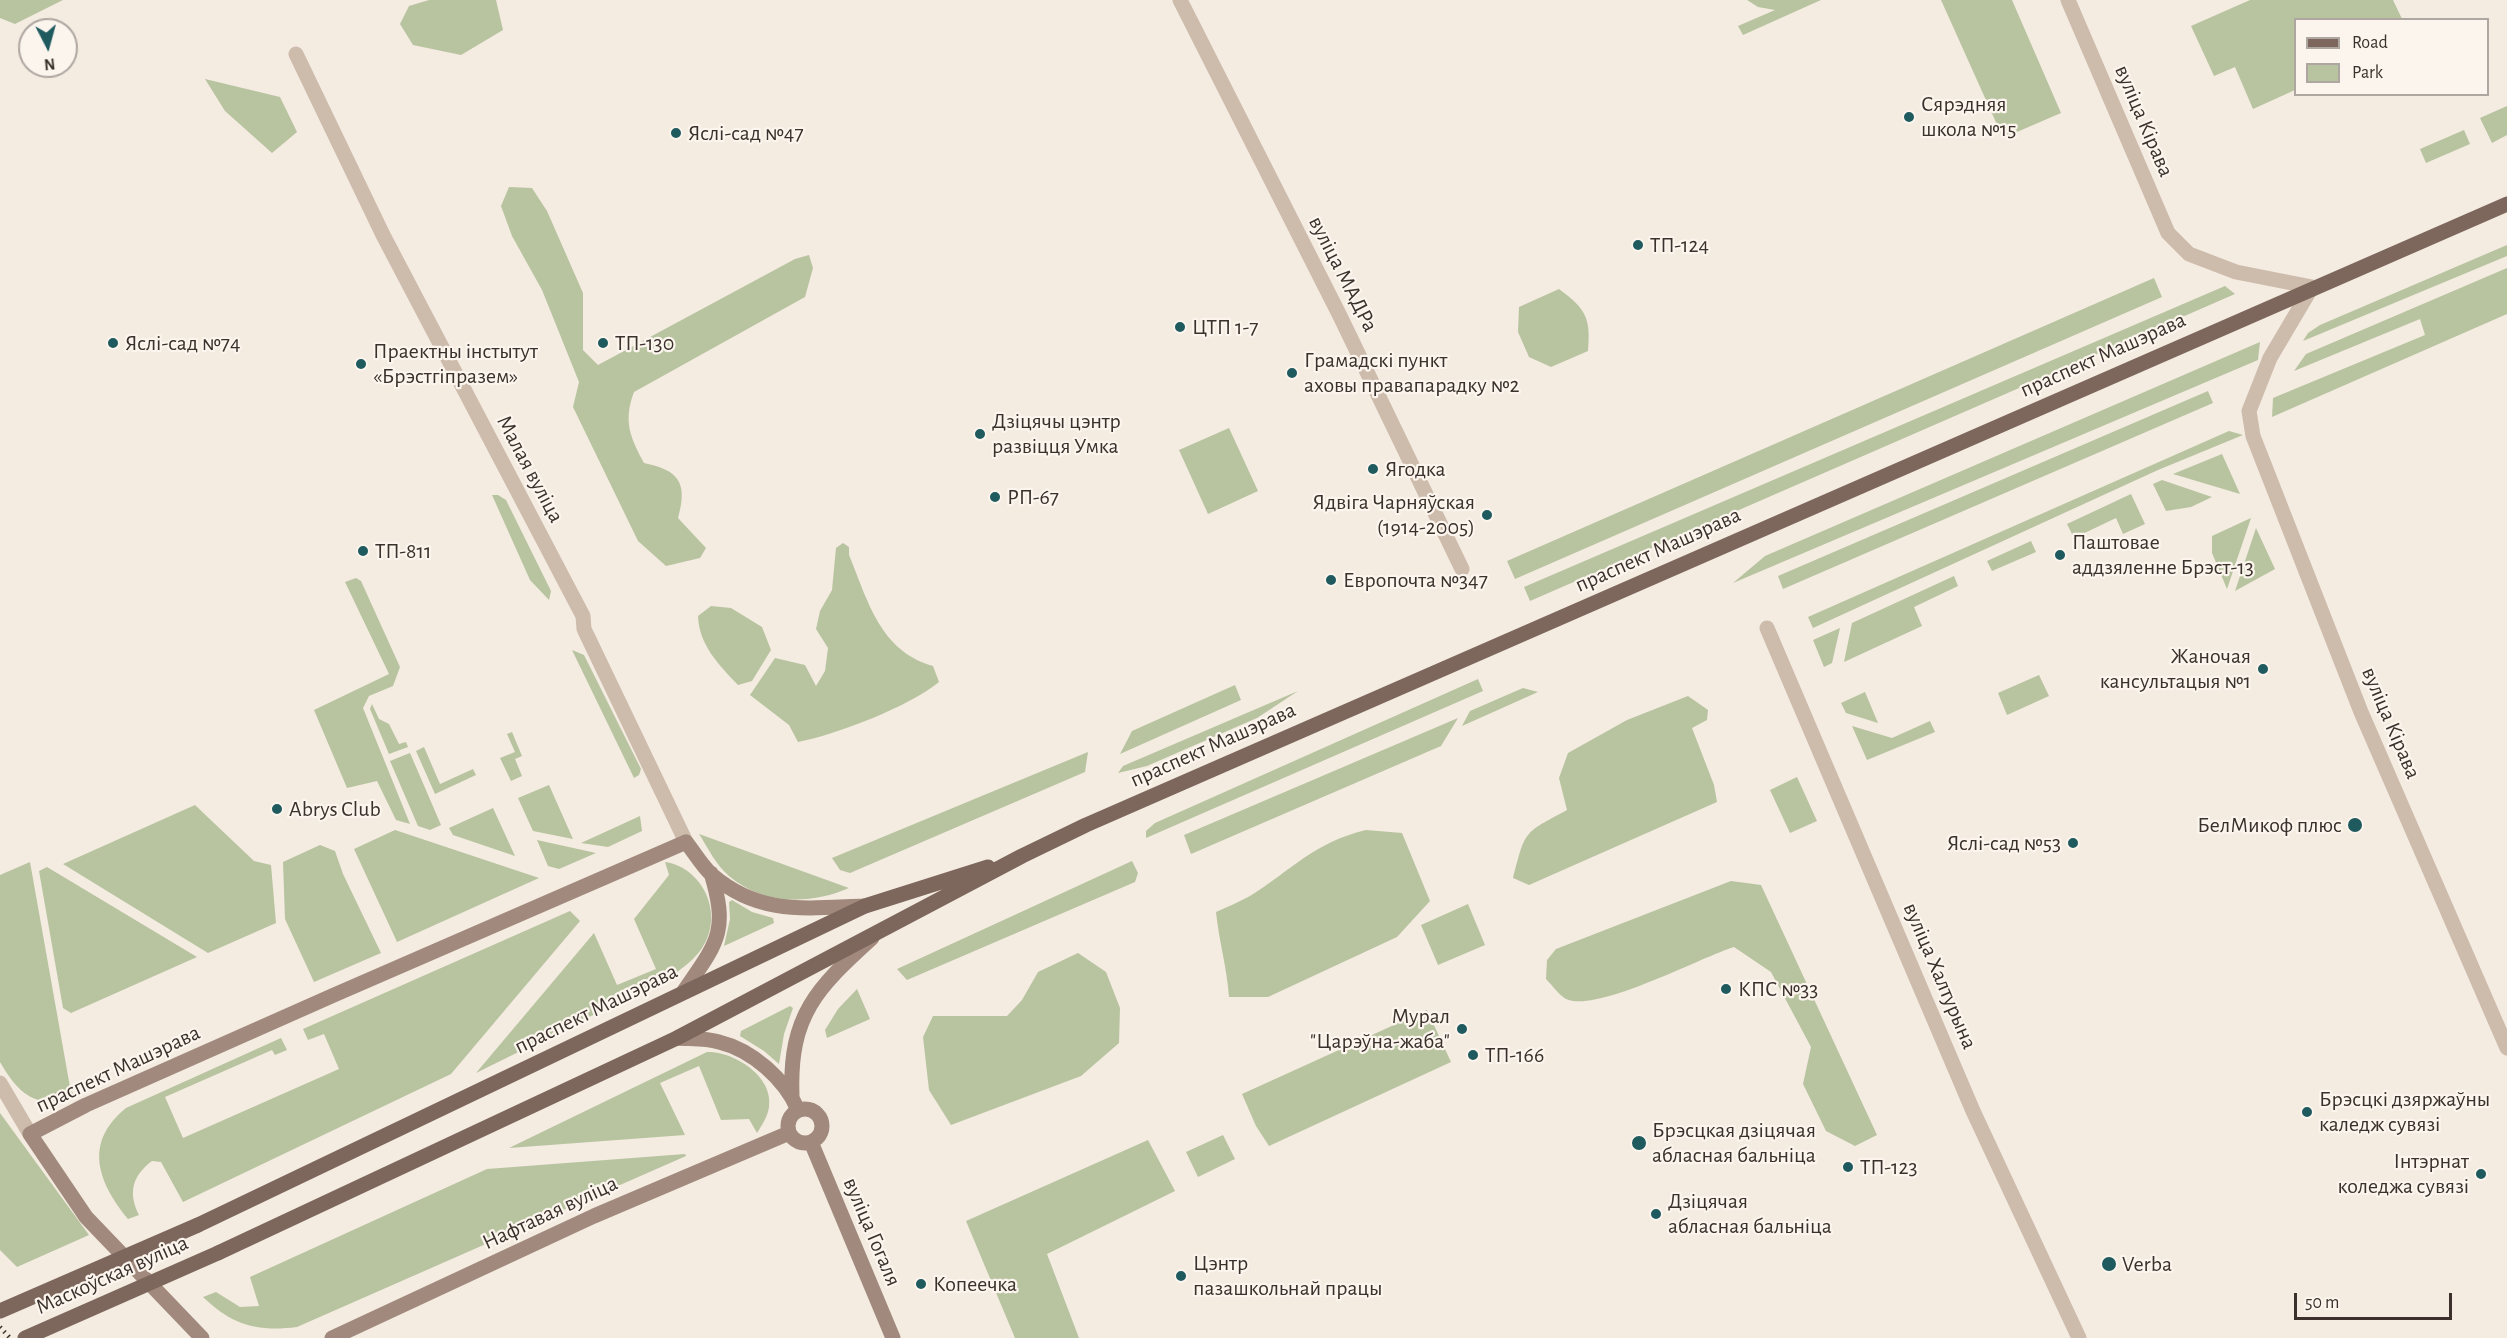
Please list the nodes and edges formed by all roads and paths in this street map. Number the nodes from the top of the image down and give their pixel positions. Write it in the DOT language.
graph roads {
  1 [pos="1180,0"];
  2 [pos="2068,0"];
  3 [pos="296,54"];
  4 [pos="2507,204"];
  5 [pos="2312,287"];
  6 [pos="1462,569"];
  7 [pos="1767,627"];
  8 [pos="686,842"];
  9 [pos="1022,855"];
  10 [pos="711,873"];
  11 [pos="865,906"];
  12 [pos="875,935"];
  13 [pos="684,992"];
  14 [pos="677,1038"];
  15 [pos="2507,1048"];
  16 [pos="0,1083"];
  17 [pos="792,1095"];
  18 [pos="798,1110"];
  19 [pos="789,1133"];
  20 [pos="30,1134"];
  21 [pos="811,1142"];
  22 [pos="198,1225"];
  23 [pos="218,1252"];
  24 [pos="0,1311"];
  25 [pos="25,1338"];
  26 [pos="202,1338"];
  27 [pos="332,1338"];
  28 [pos="893,1338"];
  29 [pos="2079,1338"];
  1 -- 6 [label="street, вуліца МАДРа"];
  2 -- 5 [label="street, вуліца Кірава"];
  3 -- 8 [label="street, Малая вуліца"];
  4 -- 5 [label="main road, праспект Машэрава"];
  5 -- 9 [label="main road, праспект Машэрава"];
  5 -- 15 [label="street, вуліца Кірава"];
  7 -- 29 [label="street, вуліца Халтурына"];
  8 -- 10 [label="street"];
  8 -- 20 [label="street, праспект Машэрава"];
  9 -- 11 [label="main road, праспект Машэрава"];
  9 -- 12 [label="main road, праспект Машэрава"];
  10 -- 11 [label="street"];
  10 -- 13 [label="street"];
  11 -- 13 [label="main road, праспект Машэрава"];
  12 -- 14 [label="main road, праспект Машэрава"];
  12 -- 17 [label="street"];
  13 -- 22 [label="main road, праспект Машэрава"];
  14 -- 17 [label="street"];
  14 -- 23 [label="main road, праспект Машэрава"];
  16 -- 20 [label="street"];
  17 -- 18 [label="street"];
  18 -- 19 [label="street"];
  18 -- 21 [label="street"];
  19 -- 21 [label="street"];
  19 -- 27 [label="street, Нафтавая вуліца"];
  20 -- 26 [label="street"];
  21 -- 28 [label="street, вуліца Гогаля"];
  22 -- 24 [label="main road, Маскоўская вуліца, bridge"];
  23 -- 25 [label="main road, Маскоўская вуліца, bridge"];
}
